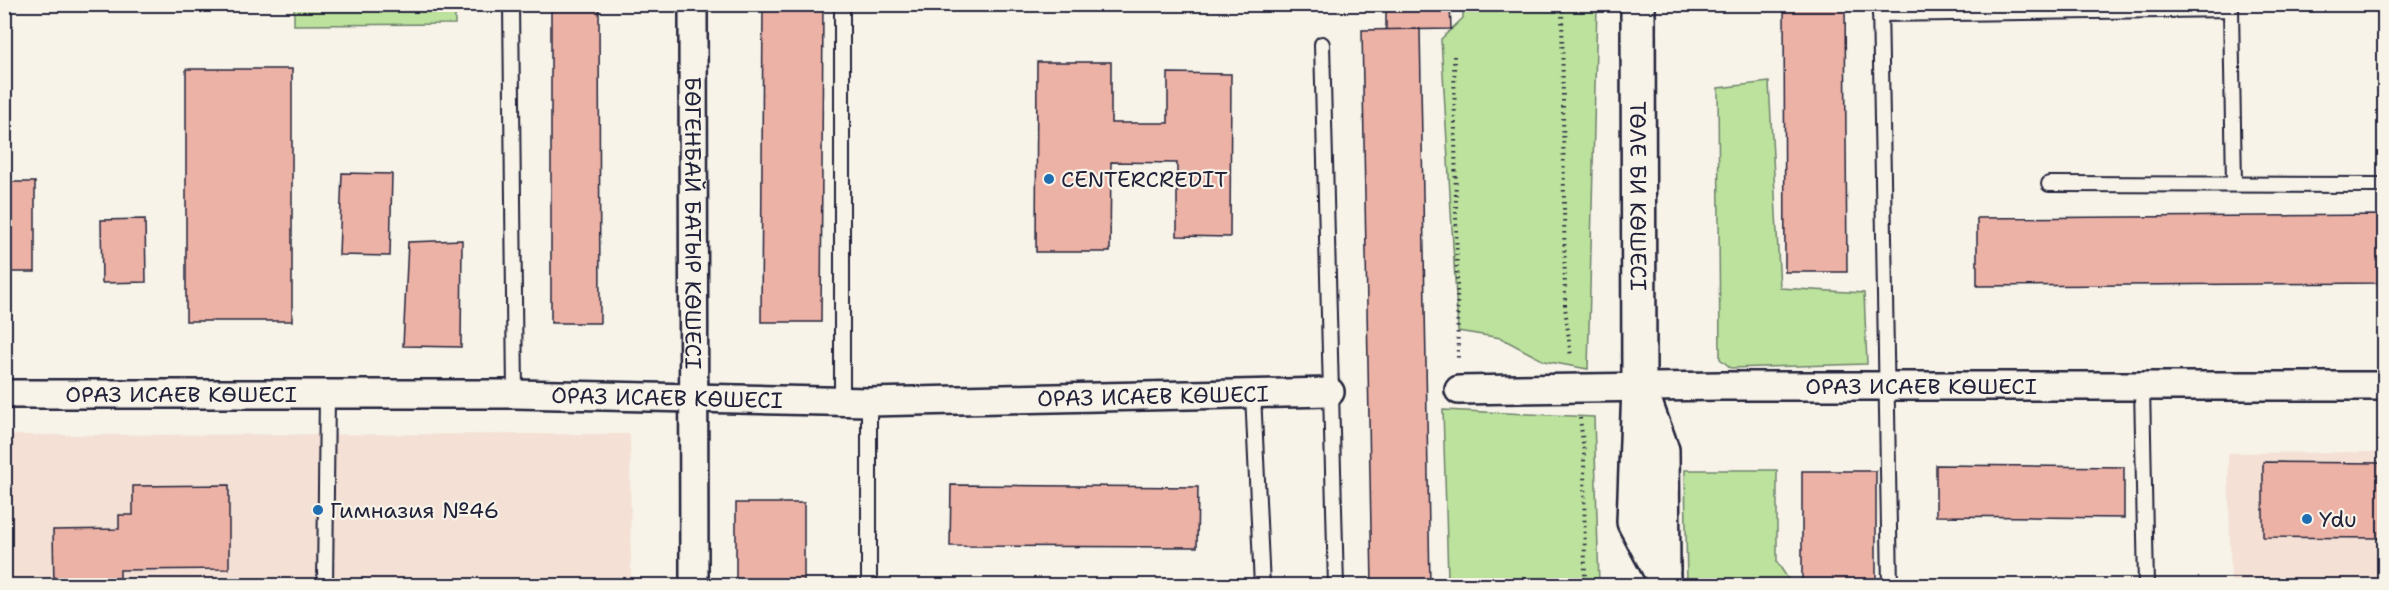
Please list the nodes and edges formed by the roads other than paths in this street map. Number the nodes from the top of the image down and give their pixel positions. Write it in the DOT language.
graph roads {
  1 [pos="511,4"];
  2 [pos="693,4"];
  3 [pos="842,4"];
  4 [pos="1638,4"];
  5 [pos="1880,9"];
  6 [pos="1322,44"];
  7 [pos="2049,184"];
  8 [pos="2234,184"];
  9 [pos="2385,185"];
  10 [pos="1886,386"];
  11 [pos="2142,386"];
  12 [pos="2385,386"];
  13 [pos="1639,387"];
  14 [pos="1459,390"];
  15 [pos="1330,392"];
  16 [pos="4,394"];
  17 [pos="327,394"];
  18 [pos="515,394"];
  19 [pos="1253,394"];
  20 [pos="694,398"];
  21 [pos="842,401"];
  22 [pos="869,402"];
  23 [pos="1663,581"];
  24 [pos="325,585"];
  25 [pos="694,585"];
  26 [pos="869,585"];
  27 [pos="1262,585"];
  28 [pos="1336,585"];
  29 [pos="1890,585"];
  30 [pos="2146,585"];
  1 -- 18 [label="lane"];
  2 -- 20 [label="street, БӨГЕНБАЙ БАТЫР КӨШЕСІ"];
  3 -- 21 [label="lane"];
  4 -- 13 [label="main road, ТӨЛЕ БИ КӨШЕСІ"];
  5 -- 8 [label="lane"];
  5 -- 10 [label="lane"];
  6 -- 15 [label="lane"];
  7 -- 8 [label="lane"];
  8 -- 9 [label="lane"];
  10 -- 11 [label="street, ОРАЗ ИСАЕВ КӨШЕСІ"];
  10 -- 13 [label="street, ОРАЗ ИСАЕВ КӨШЕСІ"];
  10 -- 29 [label="lane"];
  11 -- 12 [label="street, ОРАЗ ИСАЕВ КӨШЕСІ"];
  11 -- 30 [label="lane"];
  13 -- 14 [label="street, ОРАЗ ИСАЕВ КӨШЕСІ"];
  13 -- 23 [label="main road, ТӨЛЕ БИ КӨШЕСІ"];
  15 -- 19 [label="street, ОРАЗ ИСАЕВ КӨШЕСІ"];
  15 -- 28 [label="lane"];
  16 -- 17 [label="street, ОРАЗ ИСАЕВ КӨШЕСІ"];
  17 -- 18 [label="street, ОРАЗ ИСАЕВ КӨШЕСІ"];
  17 -- 24 [label="lane"];
  18 -- 20 [label="street, ОРАЗ ИСАЕВ КӨШЕСІ"];
  19 -- 22 [label="street, ОРАЗ ИСАЕВ КӨШЕСІ"];
  19 -- 27 [label="lane"];
  20 -- 21 [label="street, ОРАЗ ИСАЕВ КӨШЕСІ"];
  20 -- 25 [label="street, БӨГЕНБАЙ БАТЫР КӨШЕСІ"];
  21 -- 22 [label="street, ОРАЗ ИСАЕВ КӨШЕСІ"];
  22 -- 26 [label="lane"];
}
